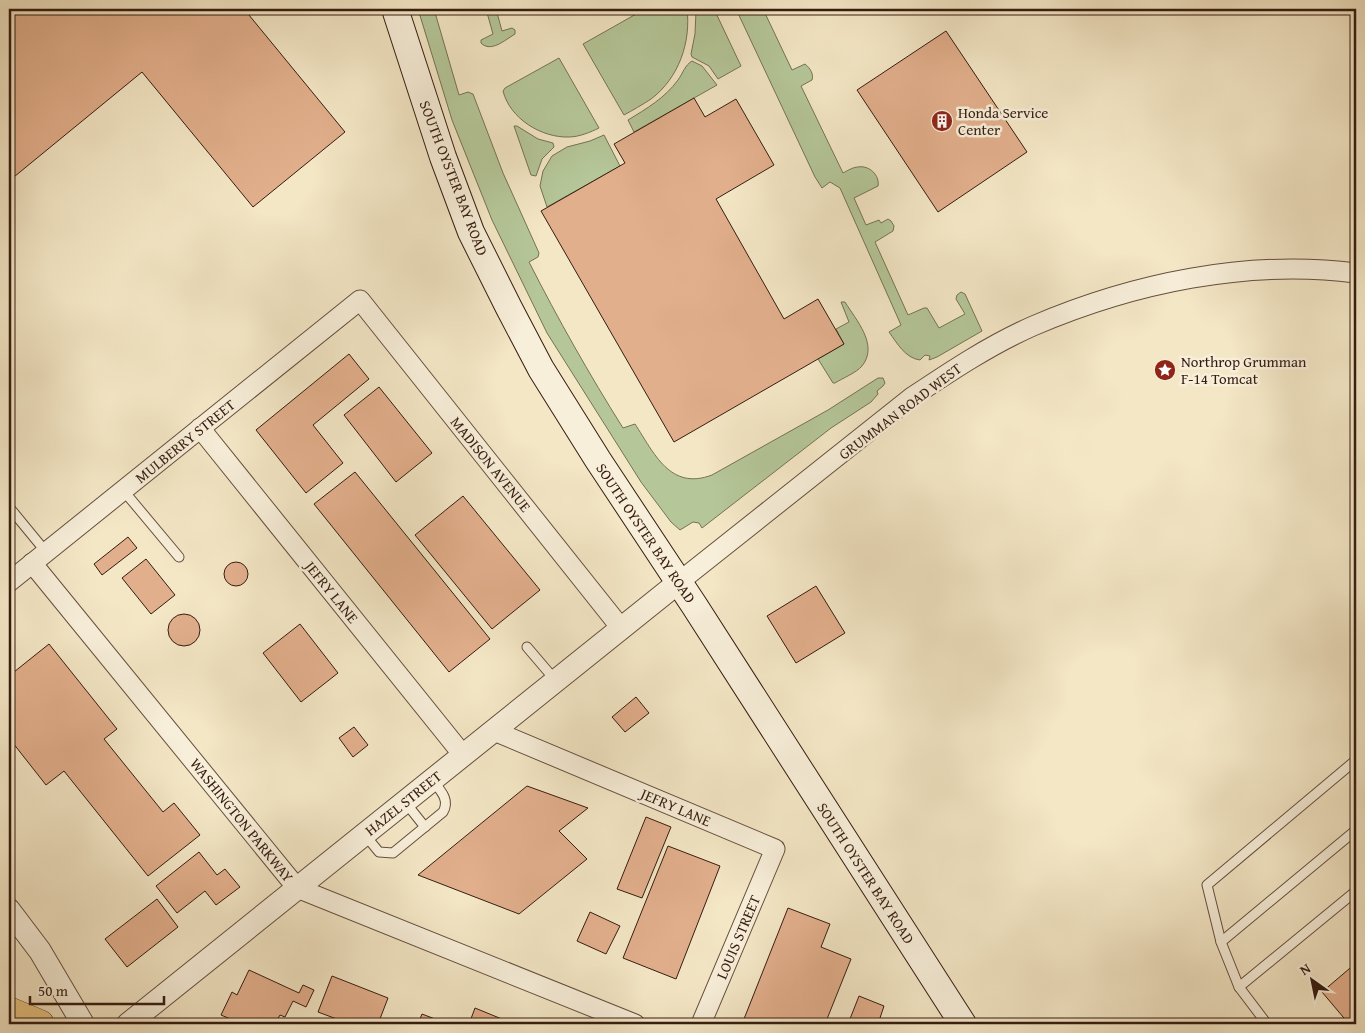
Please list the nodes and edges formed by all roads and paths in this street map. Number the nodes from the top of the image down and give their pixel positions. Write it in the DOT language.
graph roads {
  1 [pos="395,9"];
  2 [pos="1356,273"];
  3 [pos="360,300"];
  4 [pos="200,428"];
  5 [pos="123,490"];
  6 [pos="9,506"];
  7 [pos="179,557"];
  8 [pos="39,558"];
  9 [pos="9,582"];
  10 [pos="679,582"];
  11 [pos="621,628"];
  12 [pos="526,647"];
  13 [pos="556,681"];
  14 [pos="494,730"];
  15 [pos="463,755"];
  16 [pos="1356,761"];
  17 [pos="432,780"];
  18 [pos="405,802"];
  19 [pos="425,827"];
  20 [pos="1356,830"];
  21 [pos="364,834"];
  22 [pos="775,849"];
  23 [pos="297,888"];
  24 [pos="1356,891"];
  25 [pos="9,910"];
  26 [pos="1221,942"];
  27 [pos="1239,987"];
  28 [pos="9,1011"];
  29 [pos="40,1024"];
  30 [pos="84,1024"];
  31 [pos="128,1024"];
  32 [pos="635,1024"];
  33 [pos="701,1024"];
  34 [pos="963,1024"];
  35 [pos="1267,1024"];
  1 -- 10 [label="main road, SOUTH OYSTER BAY ROAD"];
  2 -- 10 [label="street, GRUMMAN ROAD WEST"];
  3 -- 4 [label="street, MULBERRY STREET"];
  3 -- 11 [label="street, MADISON AVENUE"];
  4 -- 5 [label="street, MULBERRY STREET"];
  4 -- 15 [label="street, JEFRY LANE"];
  5 -- 7 [label="lane"];
  5 -- 8 [label="street, MULBERRY STREET"];
  6 -- 8 [label="lane"];
  8 -- 9 [label="street, MULBERRY STREET"];
  8 -- 23 [label="street, WASHINGTON PARKWAY"];
  10 -- 11 [label="street, HAZEL STREET"];
  10 -- 34 [label="main road, SOUTH OYSTER BAY ROAD"];
  11 -- 13 [label="street, HAZEL STREET"];
  12 -- 13 [label="lane"];
  13 -- 14 [label="street, HAZEL STREET"];
  14 -- 15 [label="street, HAZEL STREET"];
  14 -- 22 [label="street, JEFRY LANE"];
  15 -- 17 [label="street, HAZEL STREET"];
  16 -- 26 [label="lane"];
  17 -- 18 [label="street, HAZEL STREET"];
  17 -- 19 [label="lane"];
  18 -- 19 [label="lane"];
  18 -- 21 [label="street, HAZEL STREET"];
  19 -- 21 [label="lane"];
  20 -- 26 [label="lane"];
  21 -- 23 [label="street, HAZEL STREET"];
  22 -- 33 [label="street, LOUIS STREET"];
  23 -- 31 [label="street, HAZEL STREET"];
  23 -- 32 [label="street, WASHINGTON PARKWAY"];
  24 -- 27 [label="lane"];
  25 -- 30 [label="street"];
  26 -- 27 [label="lane"];
  27 -- 35 [label="lane"];
  28 -- 29 [label="main road"];
}
